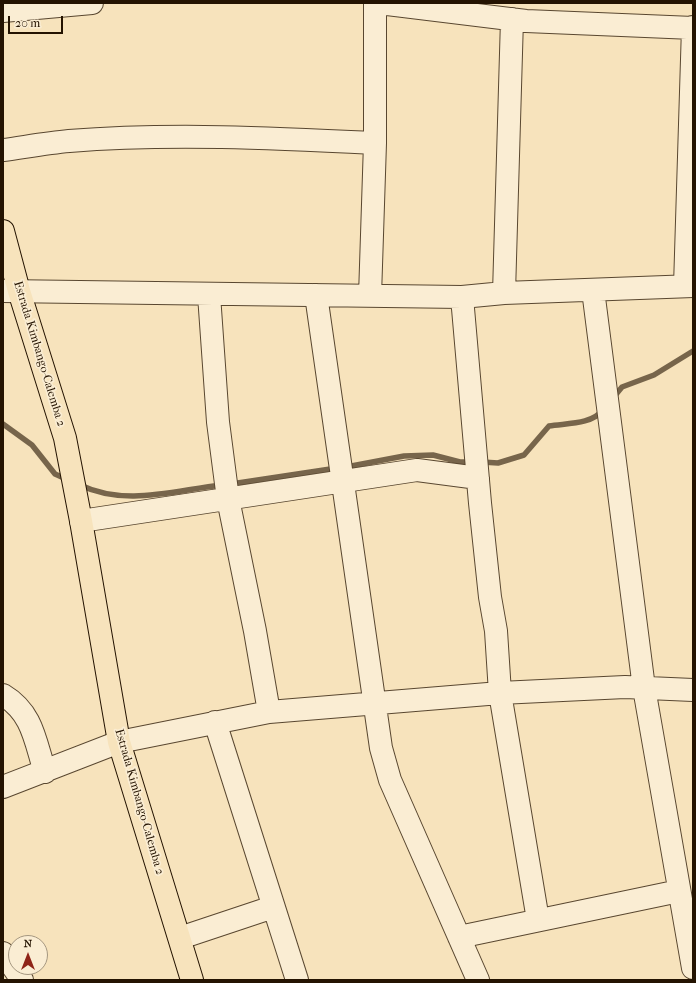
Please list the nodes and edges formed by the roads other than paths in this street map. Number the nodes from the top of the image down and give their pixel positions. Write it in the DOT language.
graph roads {
  1 [pos="92,3"];
  2 [pos="375,3"];
  3 [pos="379,3"];
  4 [pos="3,11"];
  5 [pos="522,14"];
  6 [pos="693,28"];
  7 [pos="375,143"];
  8 [pos="3,150"];
  9 [pos="3,231"];
  10 [pos="689,286"];
  11 [pos="593,290"];
  12 [pos="11,291"];
  13 [pos="504,293"];
  14 [pos="209,295"];
  15 [pos="316,295"];
  16 [pos="370,296"];
  17 [pos="462,297"];
  18 [pos="478,478"];
  19 [pos="343,482"];
  20 [pos="228,498"];
  21 [pos="79,512"];
  22 [pos="644,688"];
  23 [pos="693,690"];
  24 [pos="500,693"];
  25 [pos="3,695"];
  26 [pos="374,702"];
  27 [pos="269,712"];
  28 [pos="215,722"];
  29 [pos="119,742"];
  30 [pos="45,772"];
  31 [pos="3,787"];
  32 [pos="679,891"];
  33 [pos="273,907"];
  34 [pos="538,920"];
  35 [pos="459,937"];
  36 [pos="180,938"];
  37 [pos="3,953"];
  38 [pos="693,968"];
  39 [pos="22,980"];
  40 [pos="192,980"];
  41 [pos="297,980"];
  42 [pos="478,980"];
  1 -- 4 [label="street"];
  2 -- 7 [label="street"];
  3 -- 5 [label="street"];
  5 -- 6 [label="street"];
  5 -- 13 [label="street"];
  6 -- 10 [label="street"];
  7 -- 8 [label="street"];
  7 -- 16 [label="street"];
  9 -- 12 [label="main road, Estrada Kimbango-Calemba 2"];
  10 -- 11 [label="street"];
  11 -- 13 [label="street"];
  11 -- 22 [label="street"];
  12 -- 14 [label="street"];
  12 -- 21 [label="main road, Estrada Kimbango-Calemba 2"];
  13 -- 17 [label="street"];
  14 -- 15 [label="street"];
  14 -- 20 [label="street"];
  15 -- 16 [label="street"];
  15 -- 19 [label="street"];
  16 -- 17 [label="street"];
  17 -- 18 [label="street"];
  18 -- 19 [label="street"];
  18 -- 24 [label="street"];
  19 -- 20 [label="street"];
  19 -- 26 [label="street"];
  20 -- 21 [label="street"];
  20 -- 27 [label="street"];
  21 -- 29 [label="main road, Estrada Kimbango-Calemba 2"];
  22 -- 23 [label="street"];
  22 -- 24 [label="street"];
  22 -- 32 [label="street"];
  24 -- 26 [label="street"];
  24 -- 34 [label="street"];
  25 -- 30 [label="street"];
  26 -- 27 [label="street"];
  26 -- 35 [label="street"];
  27 -- 28 [label="street"];
  28 -- 29 [label="street"];
  28 -- 33 [label="street"];
  29 -- 30 [label="street"];
  29 -- 36 [label="main road, Estrada Kimbango-Calemba 2"];
  30 -- 31 [label="street"];
  32 -- 34 [label="street"];
  32 -- 38 [label="street"];
  33 -- 36 [label="street"];
  33 -- 41 [label="street"];
  34 -- 35 [label="street"];
  35 -- 42 [label="street"];
  36 -- 40 [label="main road, Estrada Kimbango-Calemba 2"];
  37 -- 39 [label="street"];
}
